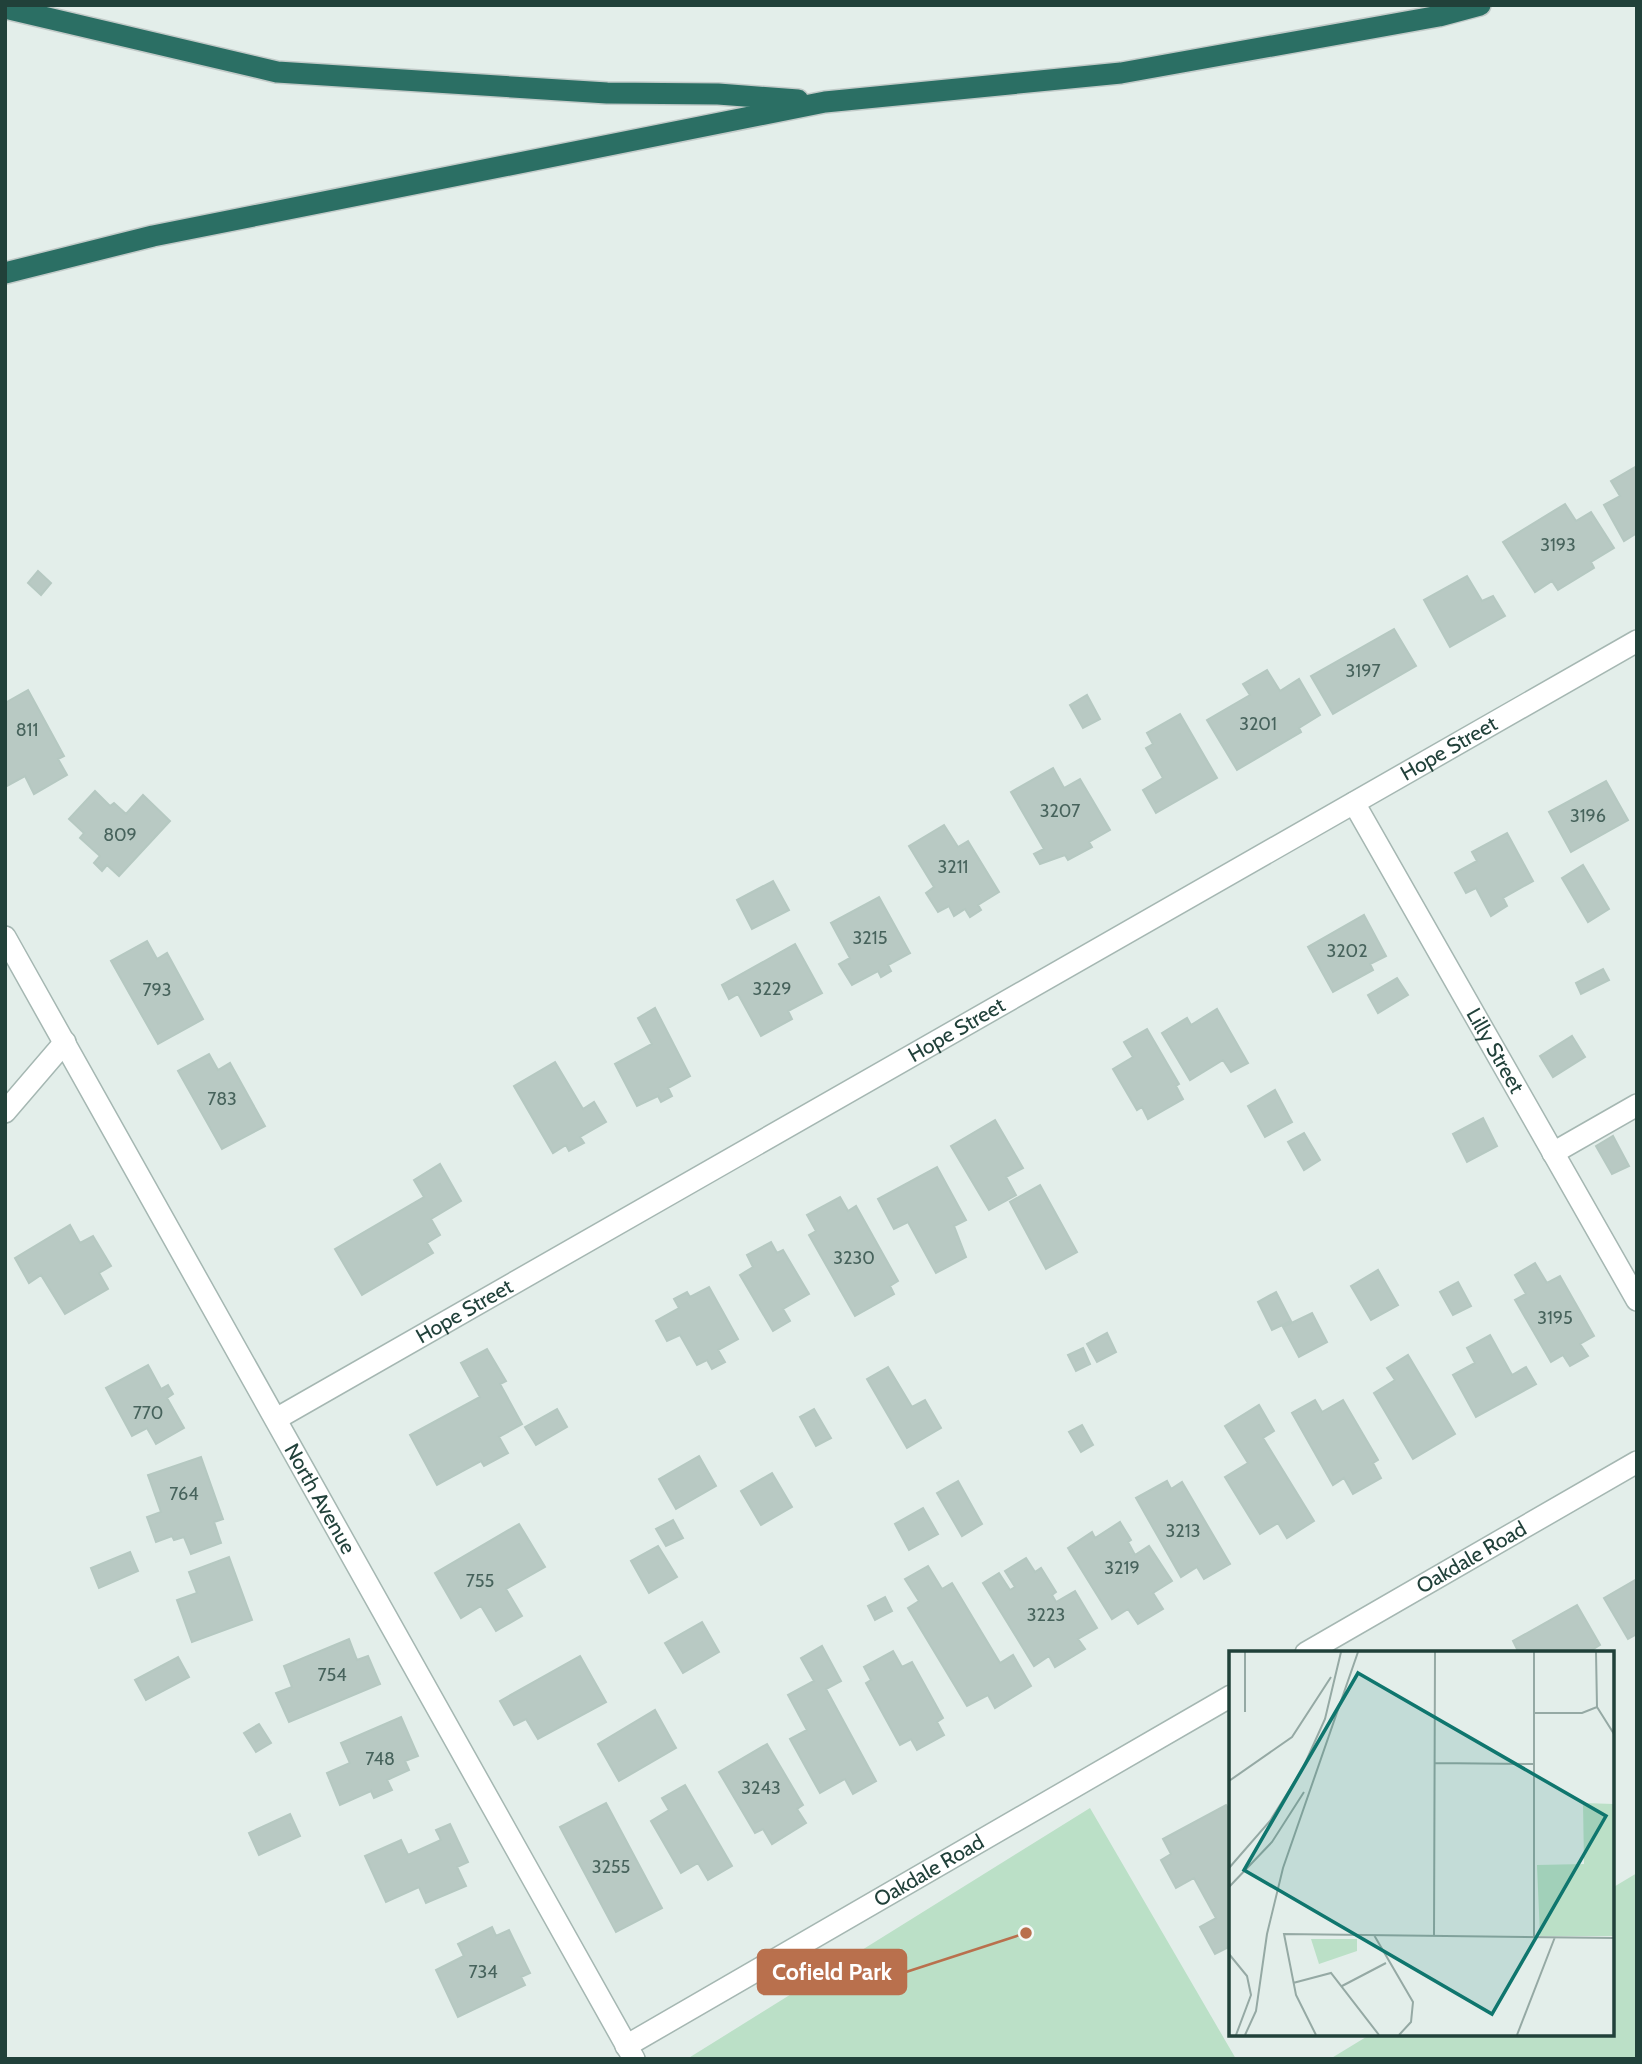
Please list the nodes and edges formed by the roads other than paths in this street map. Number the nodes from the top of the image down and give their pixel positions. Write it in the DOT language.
graph roads {
  1 [pos="1480,5"];
  2 [pos="5,8"];
  3 [pos="825,102"];
  4 [pos="5,273"];
  5 [pos="1637,641"];
  6 [pos="1354,803"];
  7 [pos="5,937"];
  8 [pos="65,1042"];
  9 [pos="1637,1105"];
  10 [pos="5,1112"];
  11 [pos="1553,1153"];
  12 [pos="1637,1300"];
  13 [pos="276,1419"];
  14 [pos="1637,1462"];
  15 [pos="1309,1651"];
  16 [pos="1229,1697"];
  17 [pos="630,2052"];
  1 -- 3 [label="highway"];
  2 -- 3 [label="highway"];
  3 -- 4 [label="highway"];
  5 -- 6 [label="street, Hope Street"];
  6 -- 11 [label="street, Lilly Street"];
  6 -- 13 [label="street, Hope Street"];
  7 -- 8 [label="street, North Avenue"];
  8 -- 10 [label="street"];
  8 -- 13 [label="street, North Avenue"];
  9 -- 11 [label="street"];
  11 -- 12 [label="street, Lilly Street"];
  13 -- 17 [label="street, North Avenue"];
  14 -- 15 [label="street, Oakdale Road"];
  16 -- 17 [label="street, Oakdale Road"];
}
